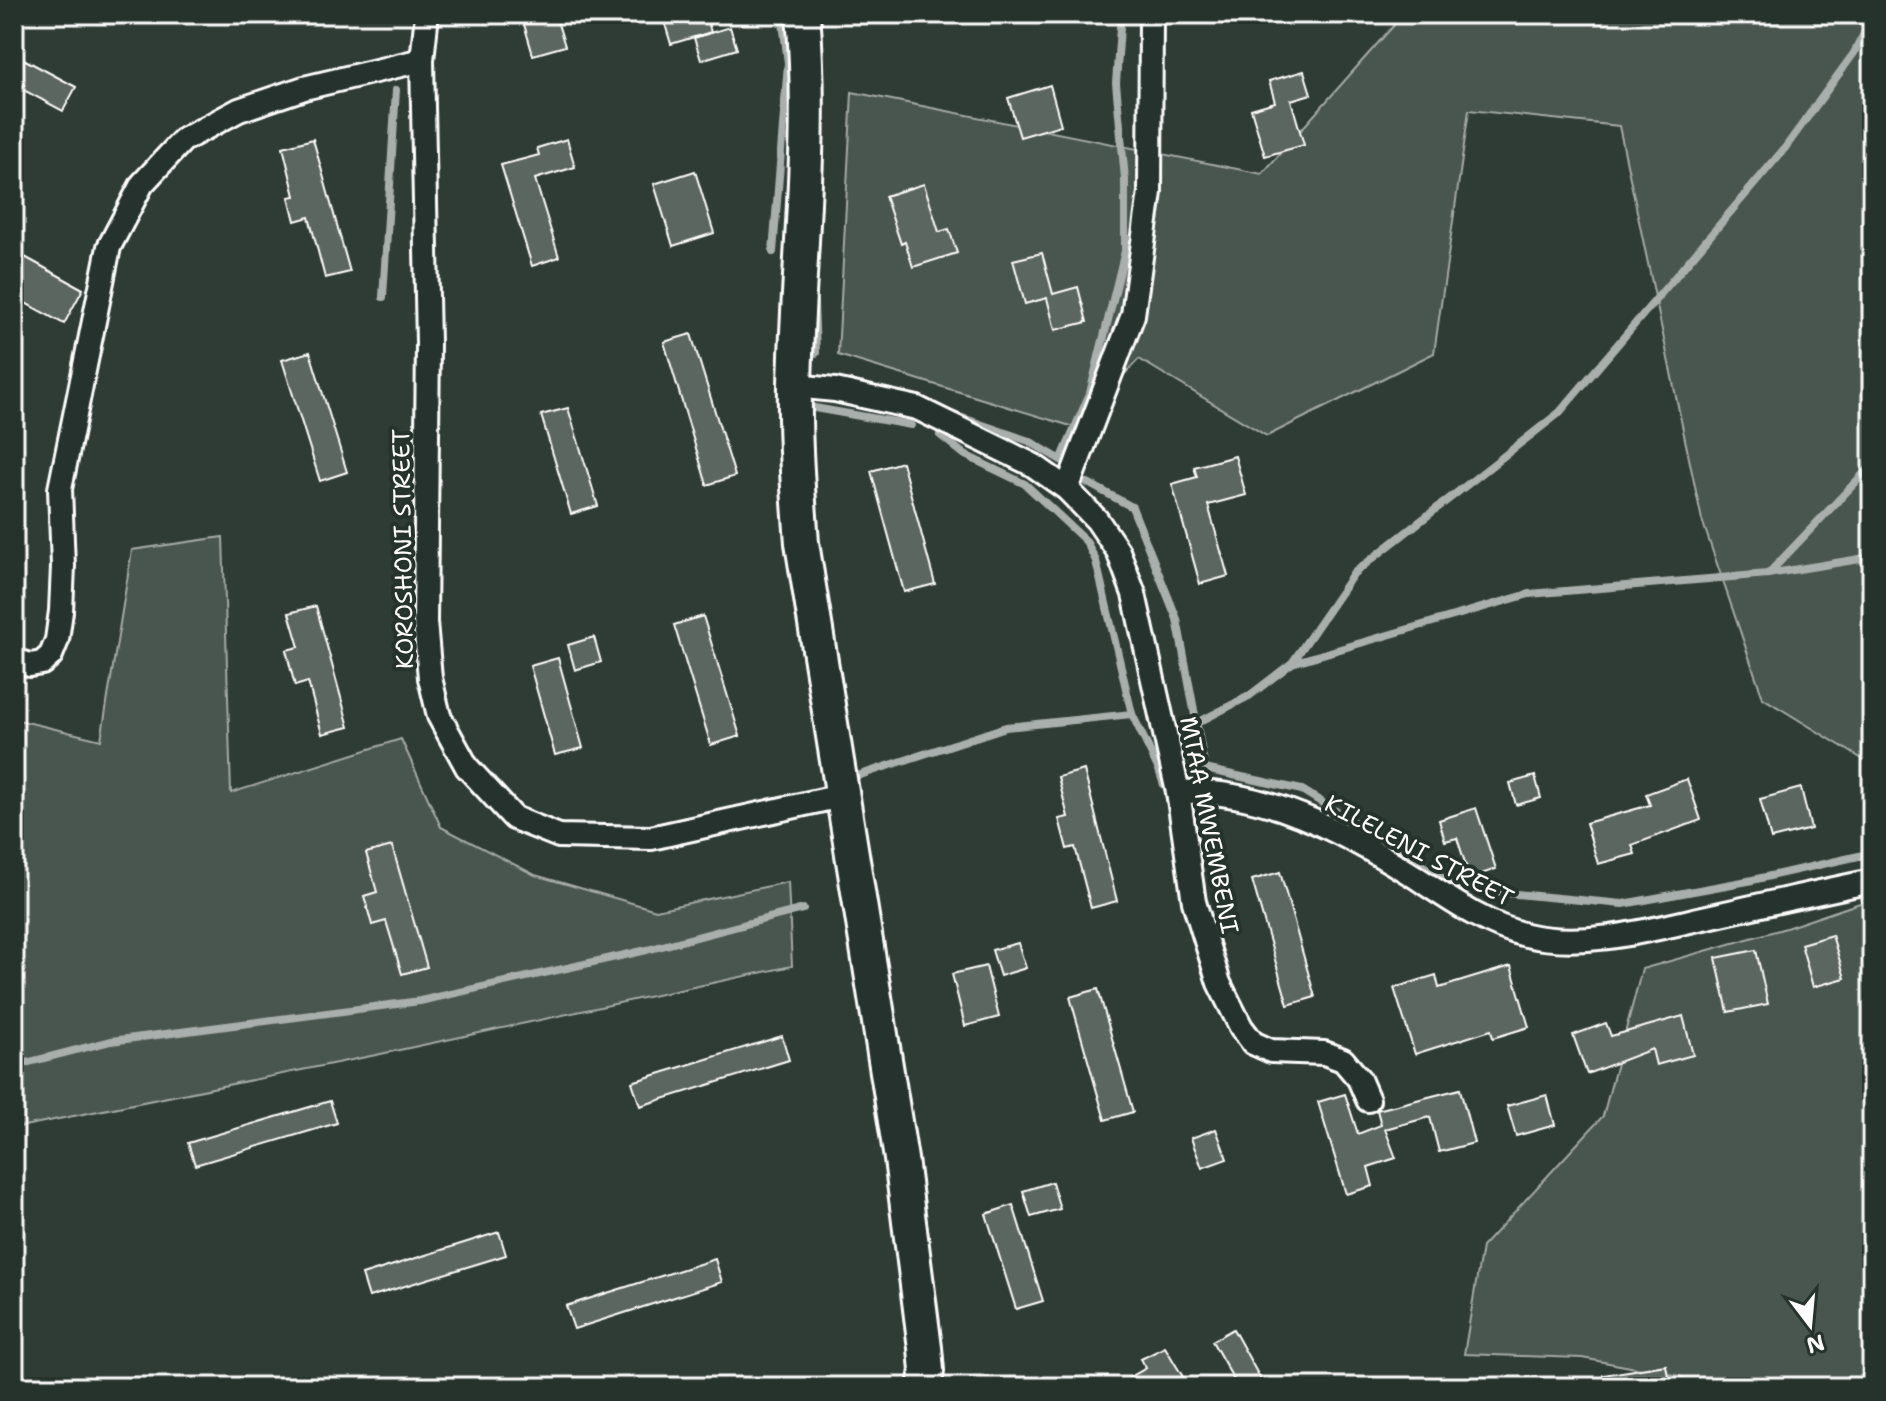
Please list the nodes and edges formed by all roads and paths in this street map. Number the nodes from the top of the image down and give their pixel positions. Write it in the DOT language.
graph roads {
  1 [pos="427,14"];
  2 [pos="803,14"];
  3 [pos="1151,14"];
  4 [pos="422,60"];
  5 [pos="795,386"];
  6 [pos="1067,489"];
  7 [pos="14,660"];
  8 [pos="1178,792"];
  9 [pos="841,796"];
  10 [pos="1872,881"];
  11 [pos="1368,1100"];
  12 [pos="924,1387"];
  1 -- 4 [label="street, KOROSHONI STREET"];
  2 -- 5 [label="street"];
  3 -- 6 [label="street"];
  4 -- 7 [label="street"];
  4 -- 9 [label="street, KOROSHONI STREET"];
  5 -- 6 [label="street, MTAA MWEMBENI"];
  5 -- 9 [label="street"];
  6 -- 8 [label="street, MTAA MWEMBENI"];
  8 -- 10 [label="street, KILELENI STREET"];
  8 -- 11 [label="street, MTAA MWEMBENI"];
  9 -- 12 [label="street"];
}
